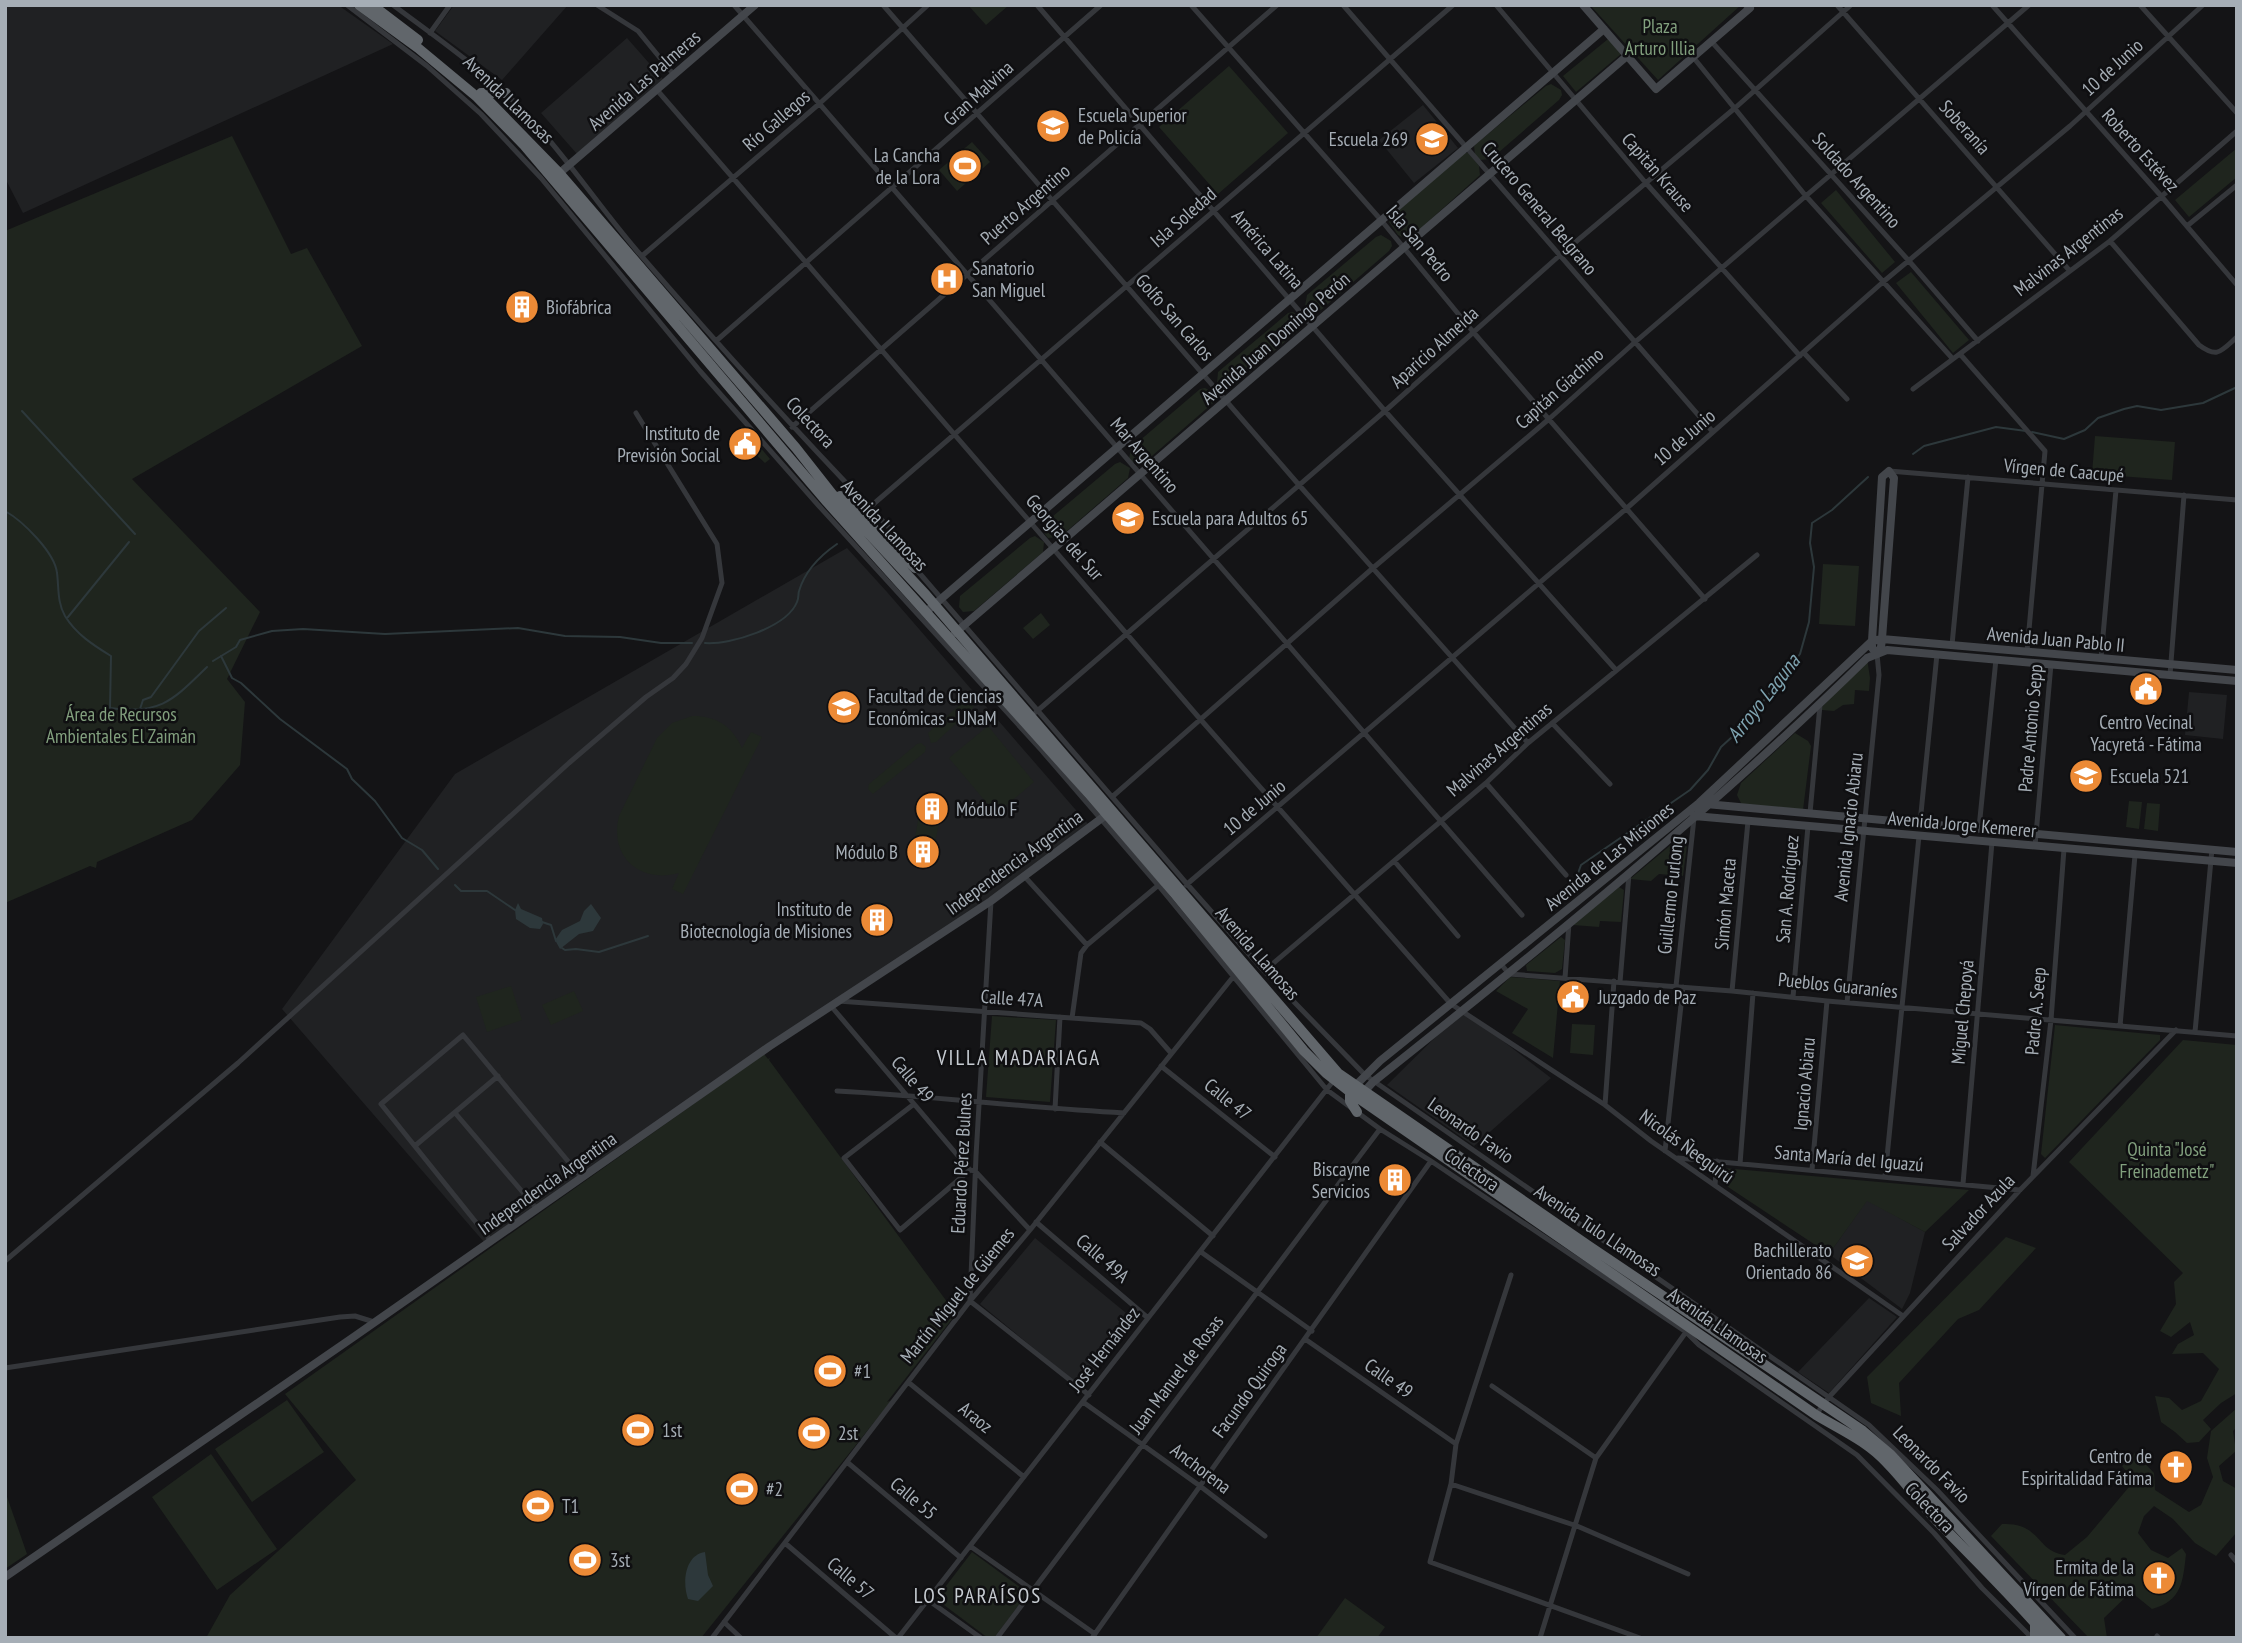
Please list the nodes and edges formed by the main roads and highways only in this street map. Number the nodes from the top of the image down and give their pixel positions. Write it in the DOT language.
graph roads {
  1 [pos="359,5"];
  2 [pos="755,5"];
  3 [pos="1583,5"];
  4 [pos="1748,7"];
  5 [pos="371,14"];
  6 [pos="1604,29"];
  7 [pos="1627,56"];
  8 [pos="481,93"];
  9 [pos="506,93"];
  10 [pos="553,179"];
  11 [pos="569,197"];
  12 [pos="826,487"];
  13 [pos="863,539"];
  14 [pos="871,562"];
  15 [pos="915,568"];
  16 [pos="931,608"];
  17 [pos="954,635"];
  18 [pos="1882,639"];
  19 [pos="1872,640"];
  20 [pos="1877,654"];
  21 [pos="2237,670"];
  22 [pos="2237,681"];
  23 [pos="1084,783"];
  24 [pos="1709,805"];
  25 [pos="1693,810"];
  26 [pos="1103,818"];
  27 [pos="2237,852"];
  28 [pos="2237,863"];
  29 [pos="1357,1091"];
  30 [pos="1357,1112"];
  31 [pos="1820,1410"];
  32 [pos="5,1577"];
  33 [pos="2035,1623"];
  34 [pos="2034,1638"];
  35 [pos="2048,1638"];
  36 [pos="2061,1638"];
  1 -- 5 [label="highway, Avenida Llamosas"];
  2 -- 10 [label="main road, Avenida Las Palmeras"];
  3 -- 6 [label="main road"];
  4 -- 7 [label="main road"];
  5 -- 8 [label="highway, Avenida Llamosas"];
  5 -- 10 [label="highway, Avenida Llamosas"];
  6 -- 7 [label="main road"];
  6 -- 16 [label="main road, Avenida Juan Domingo Perón"];
  7 -- 17 [label="main road, Avenida Juan Domingo Perón"];
  8 -- 9 [label="highway"];
  8 -- 10 [label="highway, Avenida Llamosas"];
  10 -- 11 [label="highway, Avenida Llamosas"];
  11 -- 12 [label="highway, Avenida Llamosas"];
  11 -- 13 [label="highway, Avenida Llamosas"];
  12 -- 15 [label="highway"];
  12 -- 16 [label="highway, Avenida Llamosas"];
  13 -- 14 [label="highway"];
  13 -- 16 [label="highway, Avenida Llamosas"];
  16 -- 17 [label="highway, Avenida Llamosas"];
  17 -- 23 [label="highway, Avenida Llamosas"];
  18 -- 19 [label="main road, Avenida Juan Pablo II"];
  18 -- 19 [label="main road, Avenida Ignacio Abiaru"];
  18 -- 20 [label="main road, Avenida Ignacio Abiaru"];
  18 -- 21 [label="main road, Avenida Juan Pablo II"];
  19 -- 20 [label="main road, Avenida Ignacio Abiaru"];
  19 -- 25 [label="main road, Avenida de Las Misiones"];
  20 -- 22 [label="main road, Avenida Juan Pablo II"];
  20 -- 24 [label="main road, Avenida de Las Misiones"];
  23 -- 26 [label="highway, Avenida Llamosas"];
  23 -- 29 [label="highway, Avenida Llamosas"];
  24 -- 25 [label="main road, Avenida de Las Misiones"];
  24 -- 25 [label="main road, Avenida Jorge Kemerer"];
  24 -- 27 [label="main road, Avenida Jorge Kemerer"];
  25 -- 28 [label="main road, Avenida Jorge Kemerer"];
  25 -- 29 [label="main road, Avenida de Las Misiones"];
  25 -- 29 [label="main road, Avenida de Las Misiones"];
  26 -- 29 [label="highway, Avenida Llamosas"];
  26 -- 32 [label="main road, Independencia Argentina"];
  29 -- 30 [label="highway"];
  29 -- 31 [label="highway, Avenida Tulo Llamosas"];
  31 -- 33 [label="highway"];
  31 -- 36 [label="highway, Avenida Tulo Llamosas"];
  33 -- 34 [label="highway"];
  33 -- 35 [label="highway"];
}
